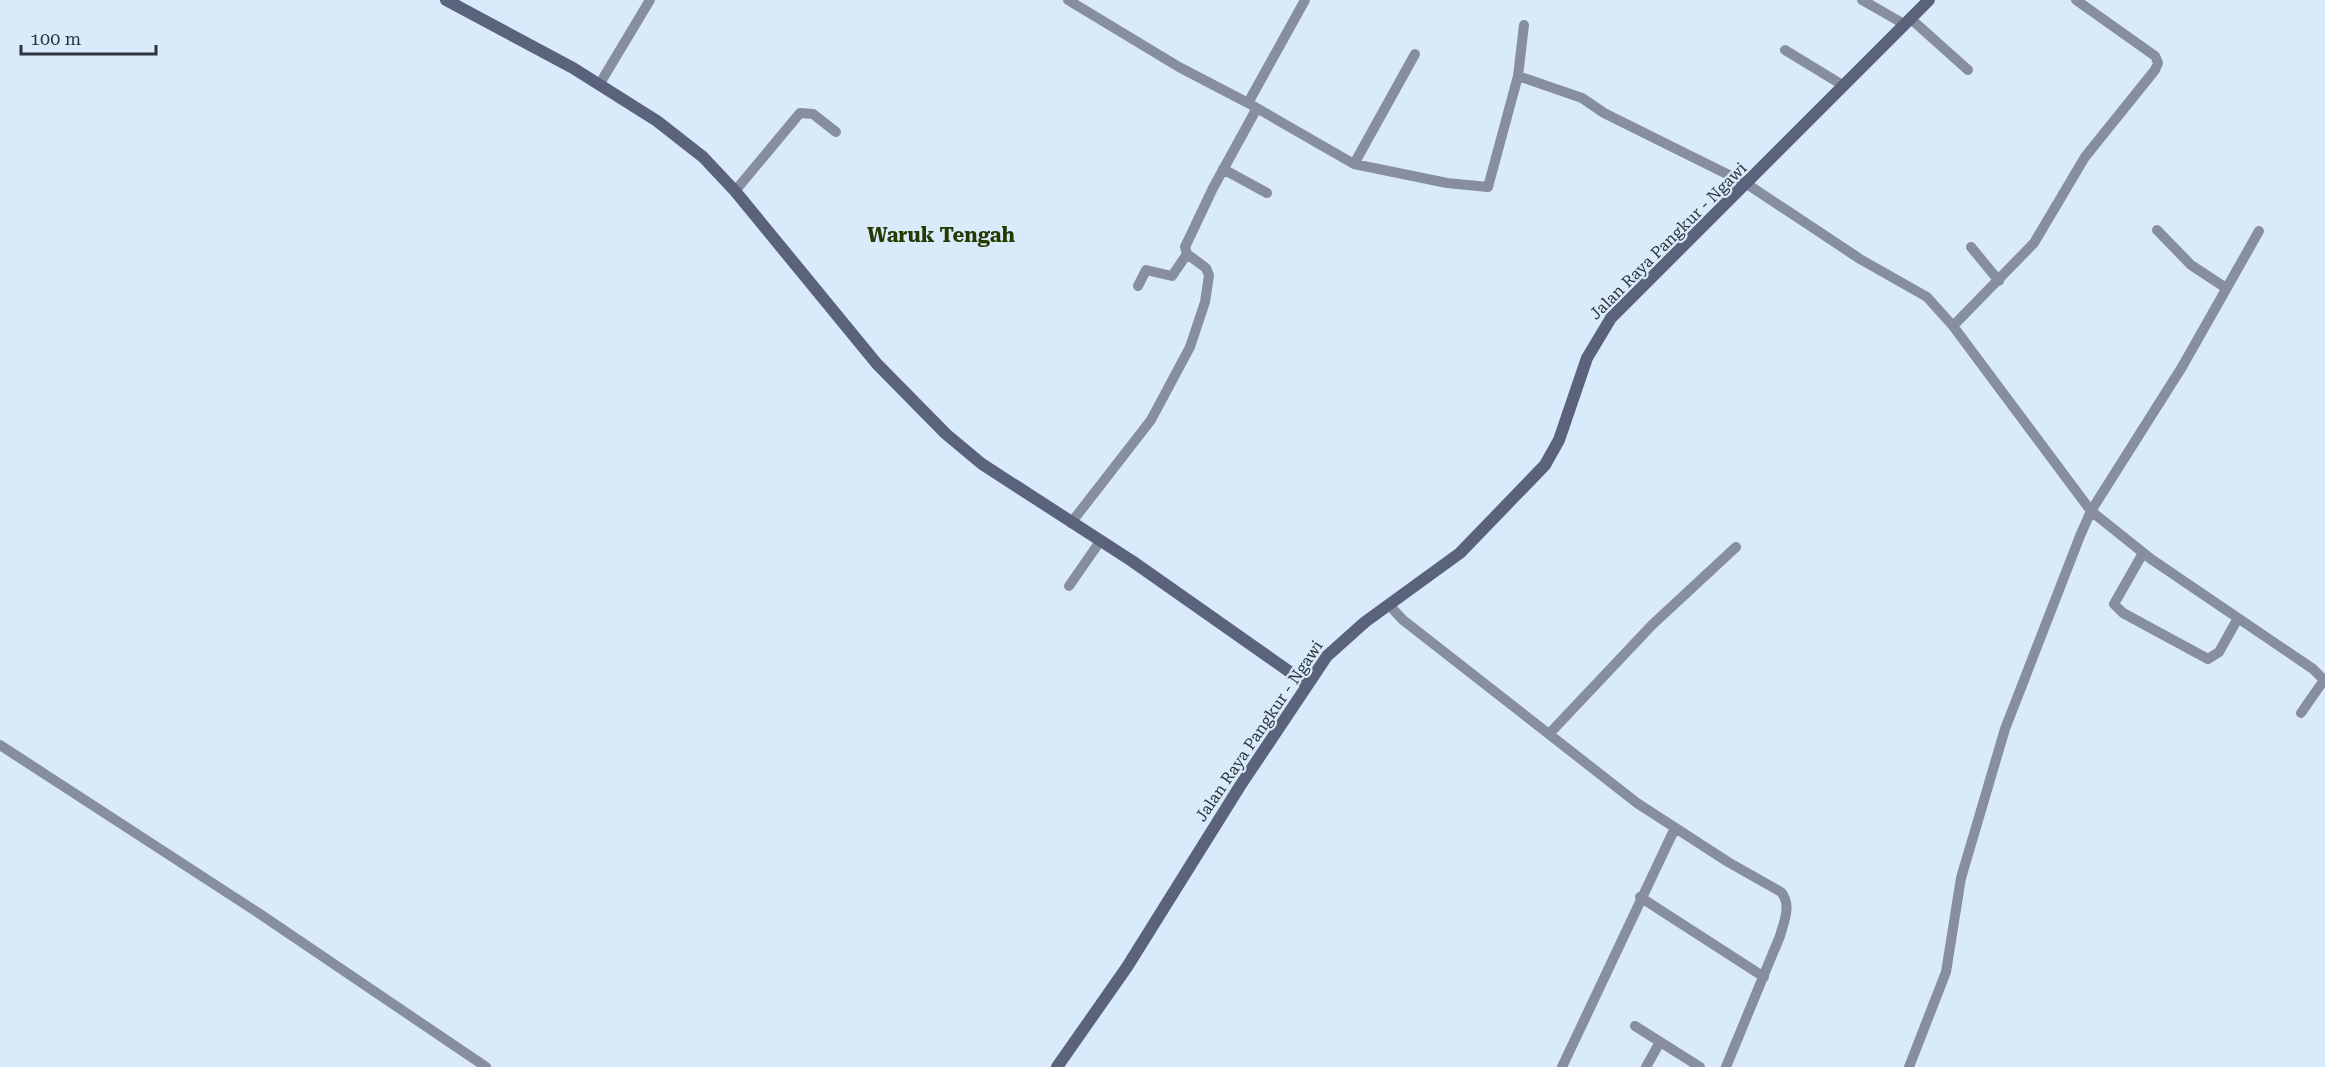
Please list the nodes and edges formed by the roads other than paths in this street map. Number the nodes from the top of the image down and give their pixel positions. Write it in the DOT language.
graph roads {
  1 [pos="446,0"];
  2 [pos="650,0"];
  3 [pos="1069,0"];
  4 [pos="1305,0"];
  5 [pos="1862,0"];
  6 [pos="1929,0"];
  7 [pos="2076,0"];
  8 [pos="1908,21"];
  9 [pos="1524,25"];
  10 [pos="1785,50"];
  11 [pos="1415,54"];
  12 [pos="1968,70"];
  13 [pos="1518,76"];
  14 [pos="599,85"];
  15 [pos="1844,86"];
  16 [pos="1252,105"];
  17 [pos="836,132"];
  18 [pos="1354,164"];
  19 [pos="1223,169"];
  20 [pos="1747,184"];
  21 [pos="735,191"];
  22 [pos="1267,194"];
  23 [pos="2157,230"];
  24 [pos="2259,231"];
  25 [pos="1971,247"];
  26 [pos="1187,254"];
  27 [pos="1999,281"];
  28 [pos="1138,286"];
  29 [pos="2226,288"];
  30 [pos="1953,326"];
  31 [pos="2091,512"];
  32 [pos="1071,523"];
  33 [pos="1101,540"];
  34 [pos="1736,547"];
  35 [pos="2143,553"];
  36 [pos="1069,586"];
  37 [pos="1389,606"];
  38 [pos="2238,618"];
  39 [pos="2325,680"];
  40 [pos="1307,684"];
  41 [pos="2301,713"];
  42 [pos="1549,734"];
  43 [pos="0,745"];
  44 [pos="1675,828"];
  45 [pos="1640,897"];
  46 [pos="1764,977"];
  47 [pos="1635,1026"];
  48 [pos="1660,1042"];
  49 [pos="486,1067"];
  50 [pos="1057,1067"];
  51 [pos="1562,1067"];
  52 [pos="1646,1067"];
  53 [pos="1700,1067"];
  54 [pos="1726,1067"];
  55 [pos="1909,1067"];
  1 -- 14 [label="main road"];
  2 -- 14 [label="street"];
  3 -- 16 [label="street"];
  4 -- 16 [label="street"];
  5 -- 8 [label="street"];
  6 -- 8 [label="main road, Jalan Raya Pangkur - Ngawi"];
  7 -- 27 [label="street"];
  8 -- 12 [label="street"];
  8 -- 15 [label="main road, Jalan Raya Pangkur - Ngawi"];
  9 -- 13 [label="street"];
  10 -- 15 [label="street"];
  11 -- 18 [label="street"];
  13 -- 18 [label="street"];
  13 -- 20 [label="street"];
  14 -- 21 [label="main road"];
  15 -- 20 [label="main road, Jalan Raya Pangkur - Ngawi"];
  16 -- 18 [label="street"];
  16 -- 19 [label="street"];
  17 -- 21 [label="street"];
  19 -- 22 [label="street"];
  19 -- 26 [label="street"];
  20 -- 30 [label="street"];
  20 -- 37 [label="main road, Jalan Raya Pangkur - Ngawi"];
  21 -- 32 [label="main road"];
  23 -- 29 [label="street"];
  24 -- 29 [label="street"];
  25 -- 27 [label="street"];
  26 -- 28 [label="street"];
  26 -- 32 [label="street"];
  27 -- 30 [label="street"];
  29 -- 31 [label="street"];
  30 -- 31 [label="street"];
  31 -- 35 [label="street"];
  31 -- 55 [label="street"];
  32 -- 33 [label="main road"];
  33 -- 36 [label="street"];
  33 -- 40 [label="main road"];
  34 -- 42 [label="street"];
  35 -- 38 [label="street"];
  35 -- 38 [label="street"];
  37 -- 40 [label="main road, Jalan Raya Pangkur - Ngawi"];
  37 -- 42 [label="street"];
  38 -- 39 [label="street"];
  39 -- 41 [label="street"];
  40 -- 50 [label="main road, Jalan Raya Pangkur - Ngawi"];
  42 -- 44 [label="street"];
  43 -- 49 [label="street"];
  44 -- 45 [label="street"];
  44 -- 46 [label="street"];
  45 -- 46 [label="street"];
  45 -- 51 [label="street"];
  46 -- 54 [label="street"];
  47 -- 48 [label="street"];
  48 -- 52 [label="street"];
  48 -- 53 [label="street"];
}
